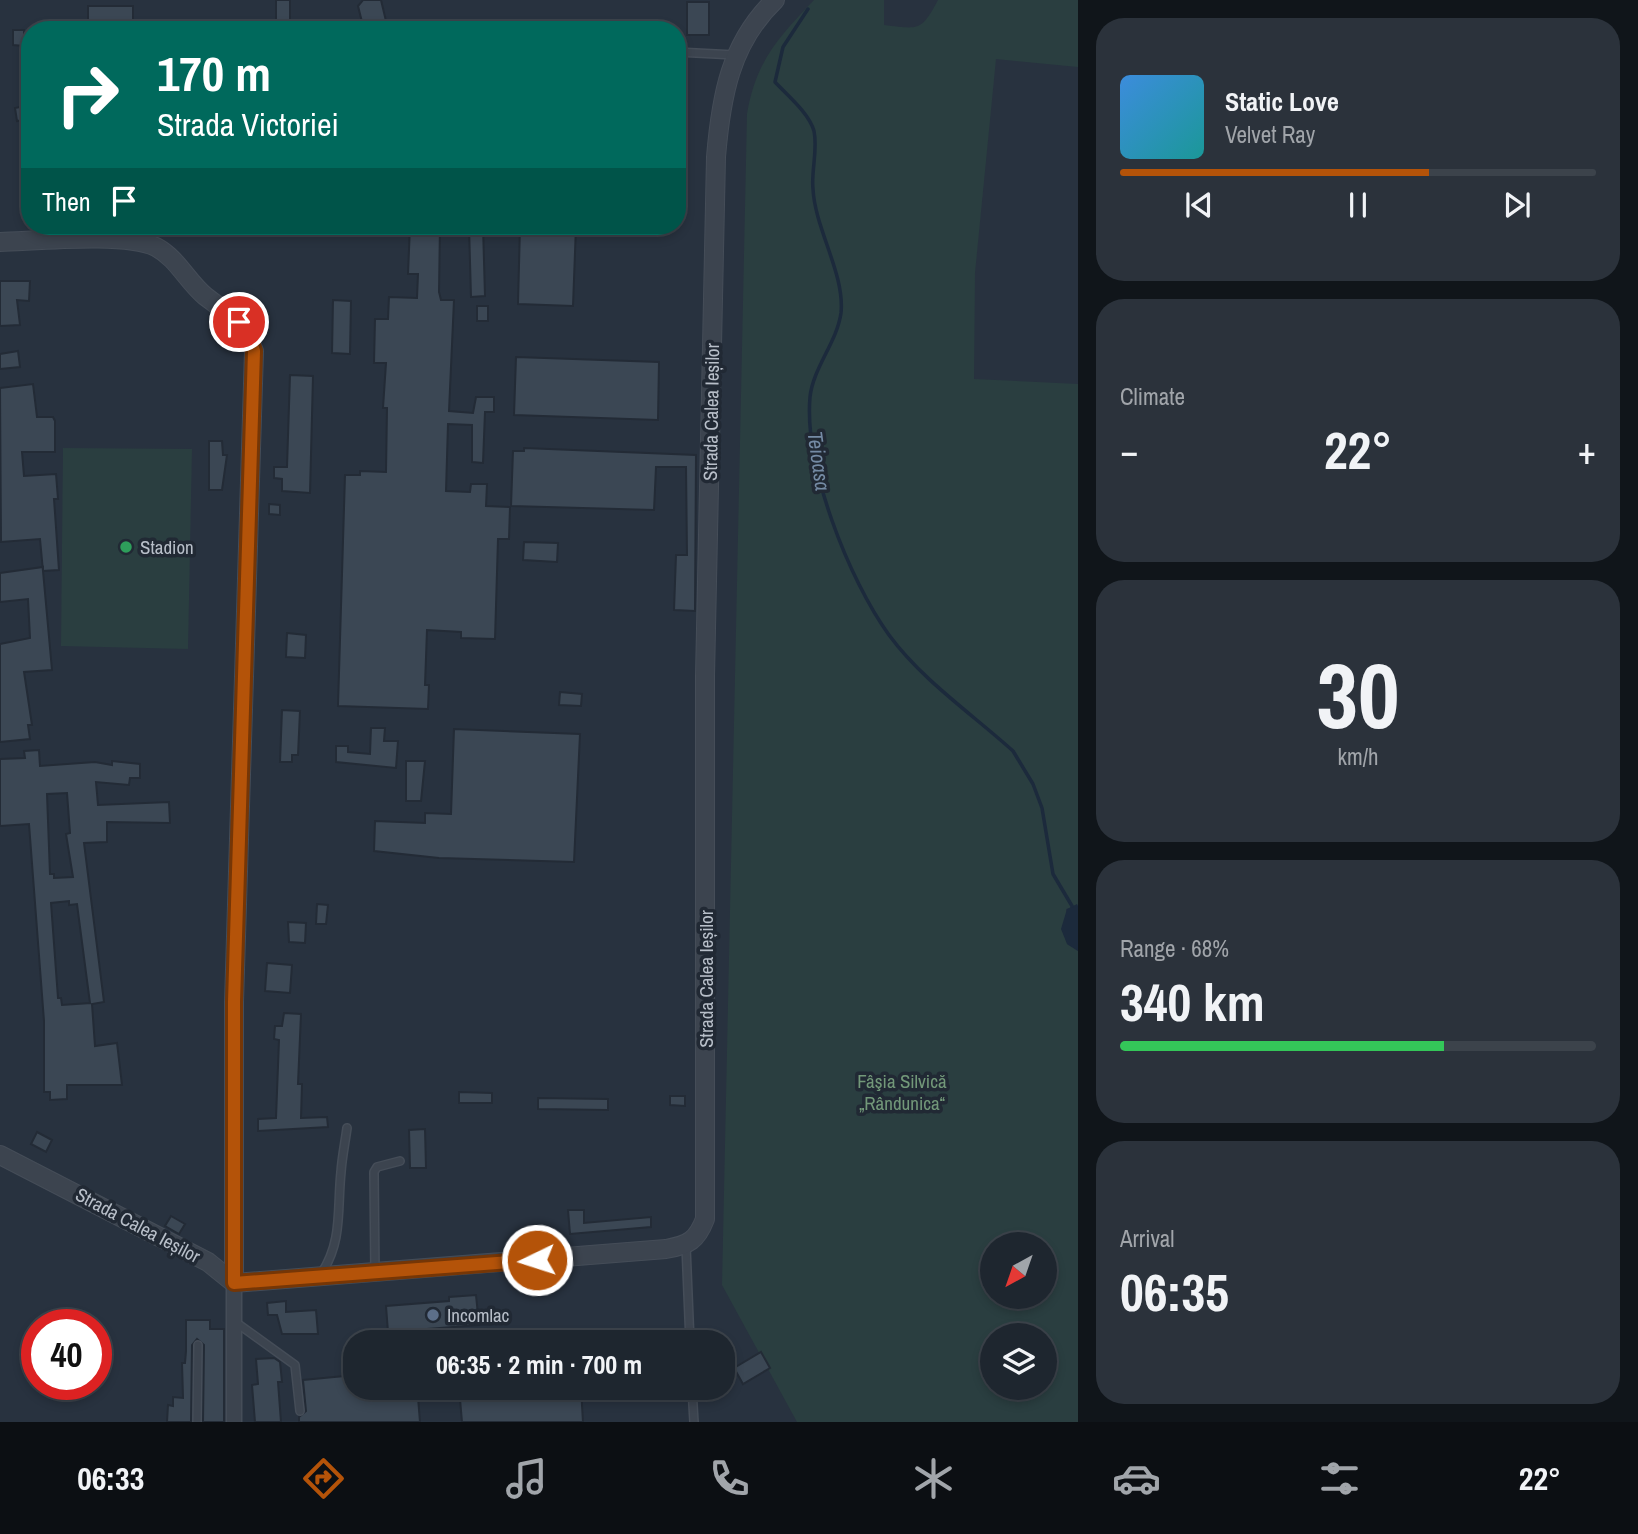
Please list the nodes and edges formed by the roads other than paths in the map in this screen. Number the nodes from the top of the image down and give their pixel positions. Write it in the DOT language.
graph roads {
  1 [pos="775,0"];
  2 [pos="686,52"];
  3 [pos="735,55"];
  4 [pos="0,242"];
  5 [pos="347,1128"];
  6 [pos="0,1155"];
  7 [pos="400,1161"];
  8 [pos="686,1246"];
  9 [pos="375,1273"];
  10 [pos="319,1277"];
  11 [pos="234,1283"];
  12 [pos="234,1321"];
  13 [pos="690,1330"];
  14 [pos="198,1345"];
  15 [pos="693,1400"];
  16 [pos="300,1411"];
  17 [pos="197,1422"];
  18 [pos="234,1422"];
  19 [pos="694,1422"];
  1 -- 3 [label="street, Strada Calea Ieșilor"];
  2 -- 3 [label="lane"];
  3 -- 8 [label="street, Strada Calea Ieșilor"];
  4 -- 11 [label="street"];
  5 -- 10 [label="lane"];
  6 -- 11 [label="street, Strada Calea Ieșilor"];
  7 -- 9 [label="lane"];
  8 -- 9 [label="street"];
  8 -- 13 [label="lane"];
  9 -- 10 [label="street"];
  10 -- 11 [label="street"];
  11 -- 12 [label="street"];
  12 -- 16 [label="lane"];
  12 -- 18 [label="street"];
  14 -- 17 [label="lane"];
  15 -- 19 [label="lane"];
}
